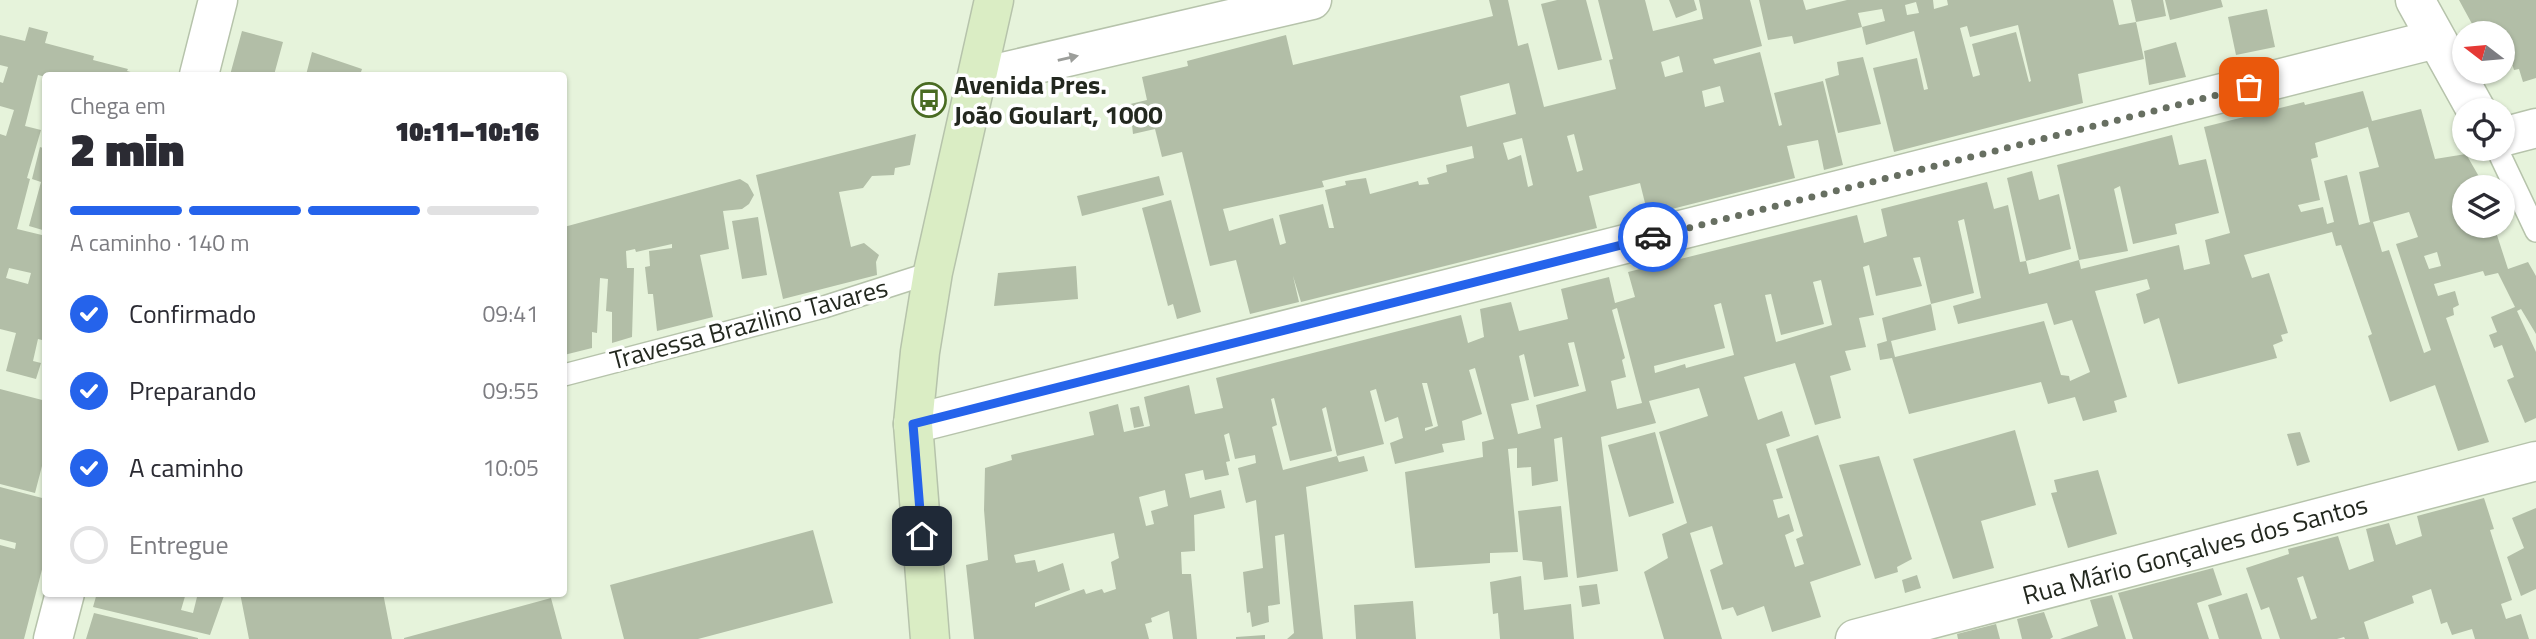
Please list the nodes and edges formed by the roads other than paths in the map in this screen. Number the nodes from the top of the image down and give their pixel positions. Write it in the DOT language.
graph roads {
  1 [pos="218,0"];
  2 [pos="994,0"];
  3 [pos="1312,0"];
  4 [pos="2415,0"];
  5 [pos="2436,39"];
  6 [pos="200,72"];
  7 [pos="977,78"];
  8 [pos="2469,98"];
  9 [pos="2536,128"];
  10 [pos="2515,134"];
  11 [pos="2503,161"];
  12 [pos="2536,231"];
  13 [pos="933,272"];
  14 [pos="567,374"];
  15 [pos="913,424"];
  16 [pos="2536,461"];
  17 [pos="64,597"];
  18 [pos="54,639"];
  19 [pos="930,639"];
  20 [pos="1855,639"];
  1 -- 6 [label="street"];
  2 -- 7 [label="main road"];
  7 -- 3 [label="street, one-way"];
  4 -- 5 [label="street"];
  5 -- 8 [label="street"];
  5 -- 15 [label="street"];
  7 -- 13 [label="main road"];
  9 -- 10 [label="street"];
  11 -- 12 [label="lane"];
  13 -- 14 [label="lane, Travessa Brazilino Tavares"];
  13 -- 15 [label="main road"];
  15 -- 19 [label="main road"];
  16 -- 20 [label="street, Rua Mário Gonçalves dos Santos"];
  17 -- 18 [label="street"];
}
